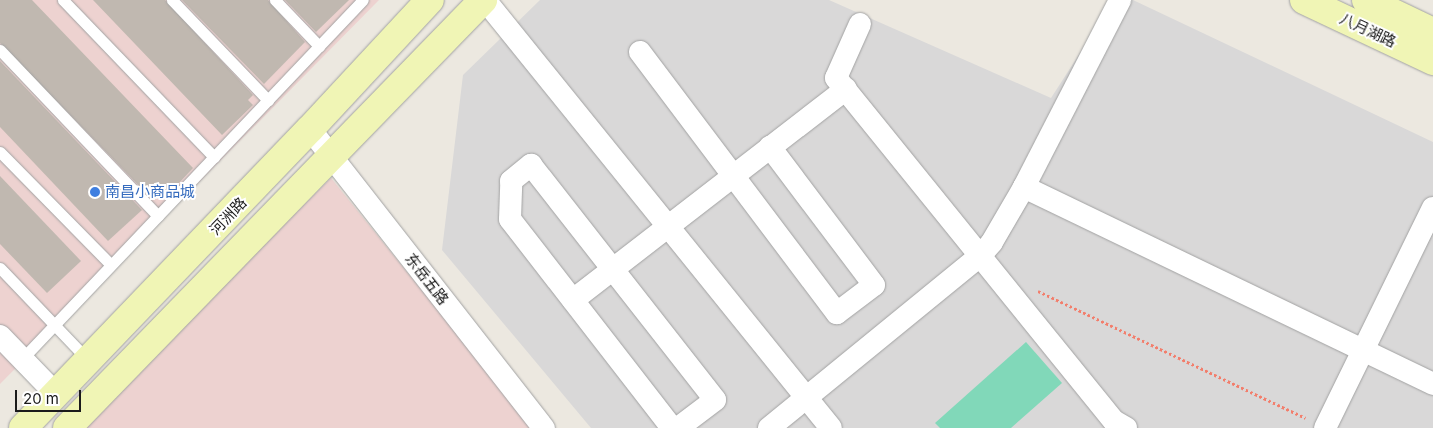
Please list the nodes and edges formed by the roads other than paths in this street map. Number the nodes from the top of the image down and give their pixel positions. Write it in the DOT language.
graph roads {
  1 [pos="63,0"];
  2 [pos="172,0"];
  3 [pos="274,0"];
  4 [pos="363,0"];
  5 [pos="430,0"];
  6 [pos="484,0"];
  7 [pos="1120,0"];
  8 [pos="1304,0"];
  9 [pos="1366,0"];
  10 [pos="860,24"];
  11 [pos="1433,32"];
  12 [pos="319,46"];
  13 [pos="0,50"];
  14 [pos="640,52"];
  15 [pos="1433,61"];
  16 [pos="846,89"];
  17 [pos="268,100"];
  18 [pos="310,130"];
  19 [pos="770,147"];
  20 [pos="0,152"];
  21 [pos="214,157"];
  22 [pos="332,158"];
  23 [pos="733,176"];
  24 [pos="1024,187"];
  25 [pos="1433,208"];
  26 [pos="158,216"];
  27 [pos="668,226"];
  28 [pos="980,256"];
  29 [pos="111,265"];
  30 [pos="0,268"];
  31 [pos="612,268"];
  32 [pos="573,300"];
  33 [pos="54,325"];
  34 [pos="0,336"];
  35 [pos="1363,350"];
  36 [pos="22,359"];
  37 [pos="89,361"];
  38 [pos="1433,384"];
  39 [pos="57,395"];
  40 [pos="806,396"];
  41 [pos="22,428"];
  42 [pos="67,428"];
  43 [pos="544,428"];
  44 [pos="672,428"];
  45 [pos="678,428"];
  46 [pos="769,428"];
  47 [pos="831,428"];
  48 [pos="1126,428"];
  49 [pos="1325,428"];
  1 -- 21 [label="lane"];
  2 -- 17 [label="lane"];
  3 -- 12 [label="lane"];
  4 -- 12 [label="lane"];
  5 -- 18 [label="main road, 河洲路"];
  6 -- 22 [label="main road"];
  6 -- 27 [label="street"];
  7 -- 24 [label="street"];
  8 -- 15 [label="main road, 八月湖路"];
  9 -- 11 [label="main road, 八月湖路"];
  10 -- 16 [label="street"];
  12 -- 17 [label="lane"];
  13 -- 26 [label="lane"];
  14 -- 23 [label="street"];
  16 -- 19 [label="street"];
  16 -- 28 [label="street"];
  17 -- 21 [label="lane"];
  18 -- 22 [label="street, 东岳五路"];
  18 -- 37 [label="main road, 河洲路"];
  19 -- 23 [label="street"];
  19 -- 23 [label="street"];
  20 -- 29 [label="lane"];
  21 -- 26 [label="lane"];
  22 -- 42 [label="main road"];
  22 -- 43 [label="street, 东岳五路"];
  23 -- 27 [label="street"];
  24 -- 28 [label="street"];
  24 -- 35 [label="street"];
  25 -- 35 [label="street"];
  26 -- 29 [label="lane"];
  27 -- 31 [label="street"];
  27 -- 40 [label="street"];
  28 -- 40 [label="street"];
  28 -- 48 [label="street"];
  29 -- 33 [label="lane"];
  30 -- 33 [label="lane"];
  31 -- 32 [label="street"];
  31 -- 32 [label="street"];
  31 -- 45 [label="street"];
  32 -- 44 [label="street"];
  33 -- 36 [label="lane"];
  33 -- 37 [label="lane"];
  34 -- 36 [label="street"];
  35 -- 38 [label="street"];
  35 -- 49 [label="street"];
  36 -- 39 [label="street"];
  37 -- 39 [label="main road, 河洲路"];
  39 -- 41 [label="main road, 河洲路"];
  40 -- 46 [label="street"];
  40 -- 47 [label="street"];
}
